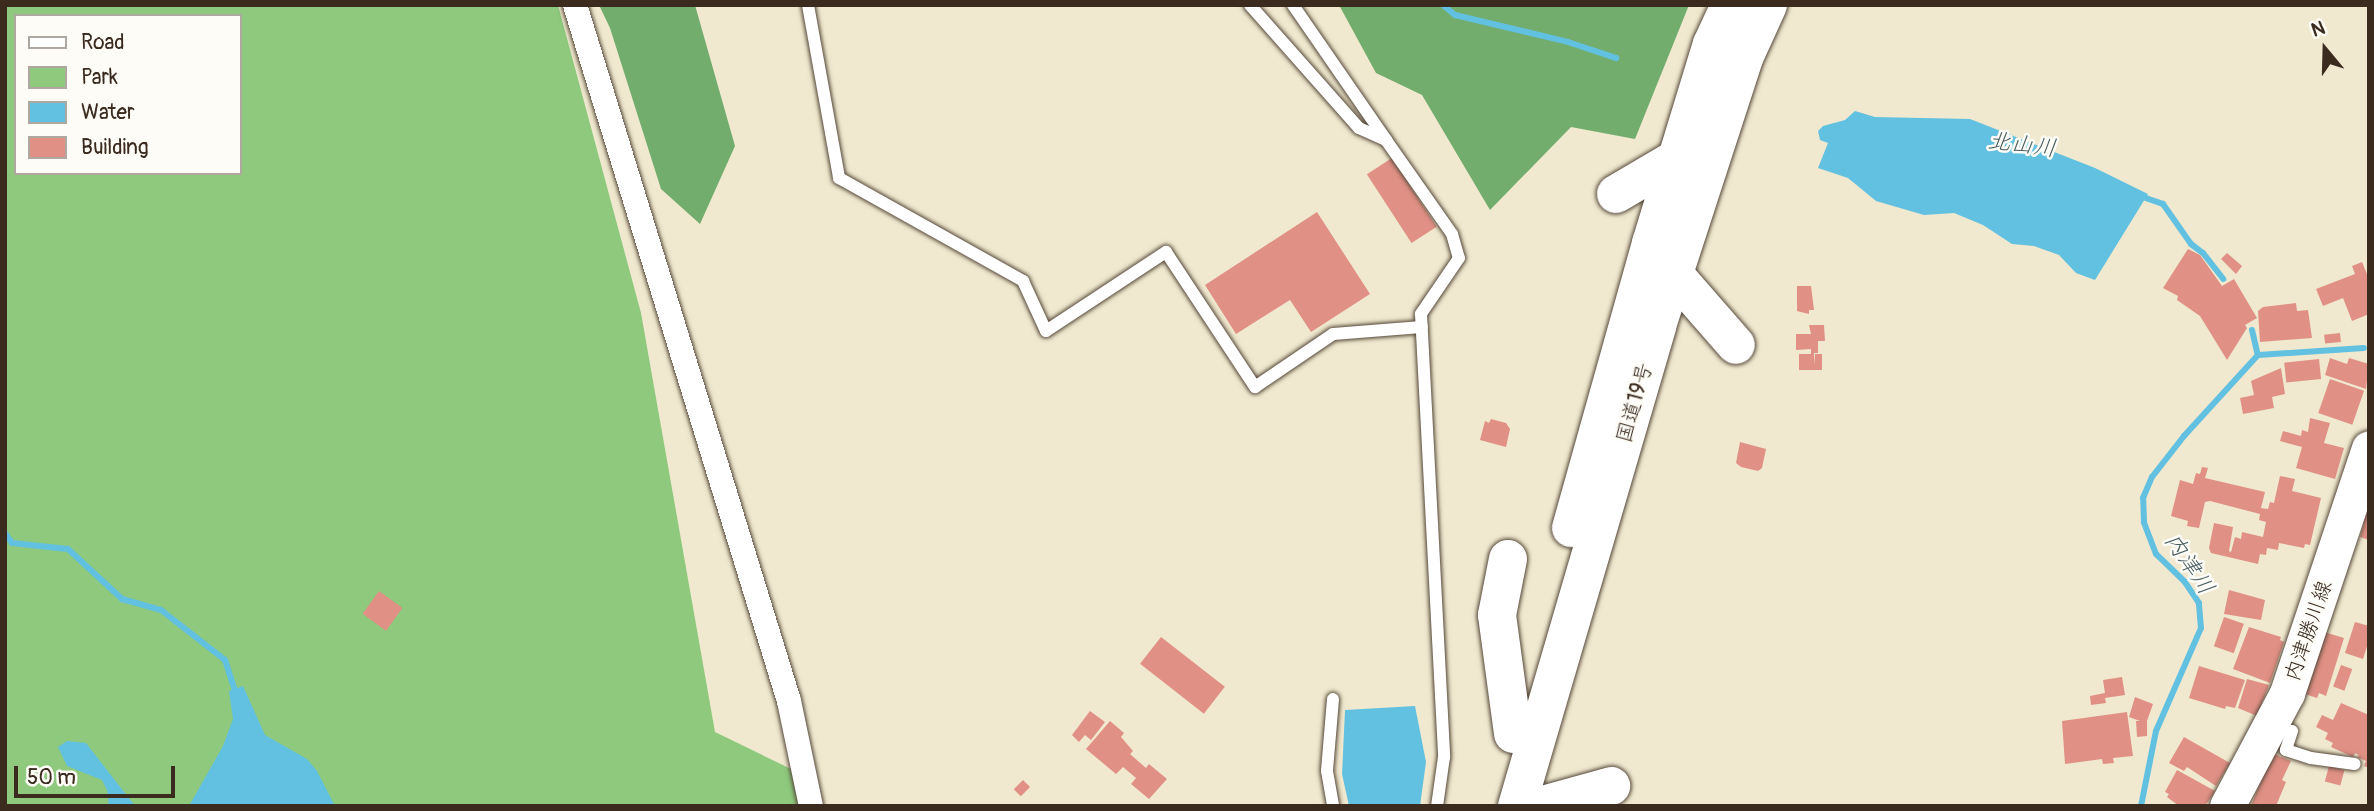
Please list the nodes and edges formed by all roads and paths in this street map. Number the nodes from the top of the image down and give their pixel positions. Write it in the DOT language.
graph roads {
  1 [pos="575,5"];
  2 [pos="808,5"];
  3 [pos="1250,5"];
  4 [pos="1293,5"];
  5 [pos="1730,5"];
  6 [pos="1768,5"];
  7 [pos="1387,140"];
  8 [pos="1677,158"];
  9 [pos="1616,194"];
  10 [pos="1674,274"];
  11 [pos="1422,327"];
  12 [pos="1736,345"];
  13 [pos="2369,448"];
  14 [pos="1508,559"];
  15 [pos="1333,699"];
  16 [pos="2270,726"];
  17 [pos="1513,734"];
  18 [pos="2356,764"];
  19 [pos="1611,786"];
  20 [pos="811,806"];
  21 [pos="1333,806"];
  22 [pos="1437,806"];
  23 [pos="1492,806"];
  24 [pos="1517,806"];
  25 [pos="1539,806"];
  26 [pos="2227,806"];
  1 -- 20 [label="street"];
  2 -- 11 [label="lane"];
  3 -- 7 [label="lane"];
  4 -- 7 [label="lane"];
  5 -- 8 [label="highway, 国道19号"];
  6 -- 10 [label="highway, 国道19号"];
  7 -- 11 [label="lane"];
  8 -- 9 [label="highway"];
  8 -- 17 [label="highway, 国道19号"];
  10 -- 12 [label="highway"];
  10 -- 24 [label="highway, 国道19号"];
  11 -- 22 [label="lane"];
  13 -- 16 [label="main road, 内津勝川線"];
  14 -- 17 [label="highway"];
  15 -- 21 [label="lane"];
  16 -- 18 [label="lane"];
  16 -- 26 [label="main road, 内津勝川線"];
  17 -- 23 [label="highway, 国道19号"];
  19 -- 25 [label="highway"];
}
